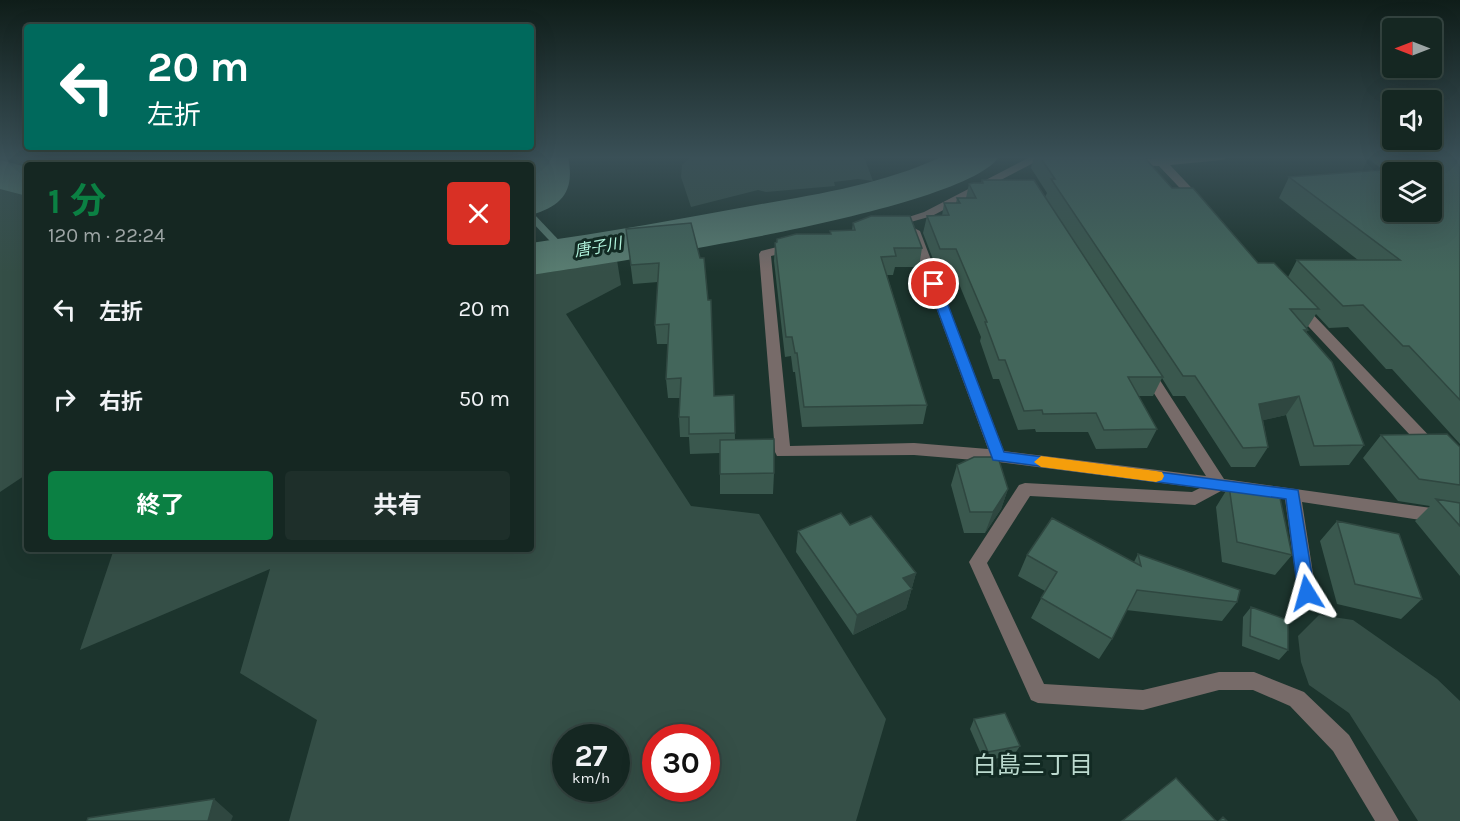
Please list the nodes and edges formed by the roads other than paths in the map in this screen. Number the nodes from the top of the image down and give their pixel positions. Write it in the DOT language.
graph roads {
  1 [pos="965,195"];
  2 [pos="1192,195"];
  3 [pos="1210,214"];
  4 [pos="910,220"];
  5 [pos="876,228"];
  6 [pos="809,244"];
  7 [pos="1291,299"];
  8 [pos="1137,355"];
  9 [pos="998,456"];
  10 [pos="1460,478"];
  11 [pos="1219,484"];
  12 [pos="1293,494"];
  13 [pos="1460,519"];
  14 [pos="1307,593"];
  15 [pos="1388,821"];
  1 -- 4 [label="street"];
  2 -- 3 [label="street"];
  4 -- 5 [label="street"];
  4 -- 9 [label="street"];
  6 -- 9 [label="street"];
  7 -- 10 [label="street"];
  8 -- 11 [label="street"];
  9 -- 11 [label="street"];
  11 -- 12 [label="street"];
  11 -- 15 [label="street"];
  12 -- 13 [label="street"];
  12 -- 14 [label="street"];
}
